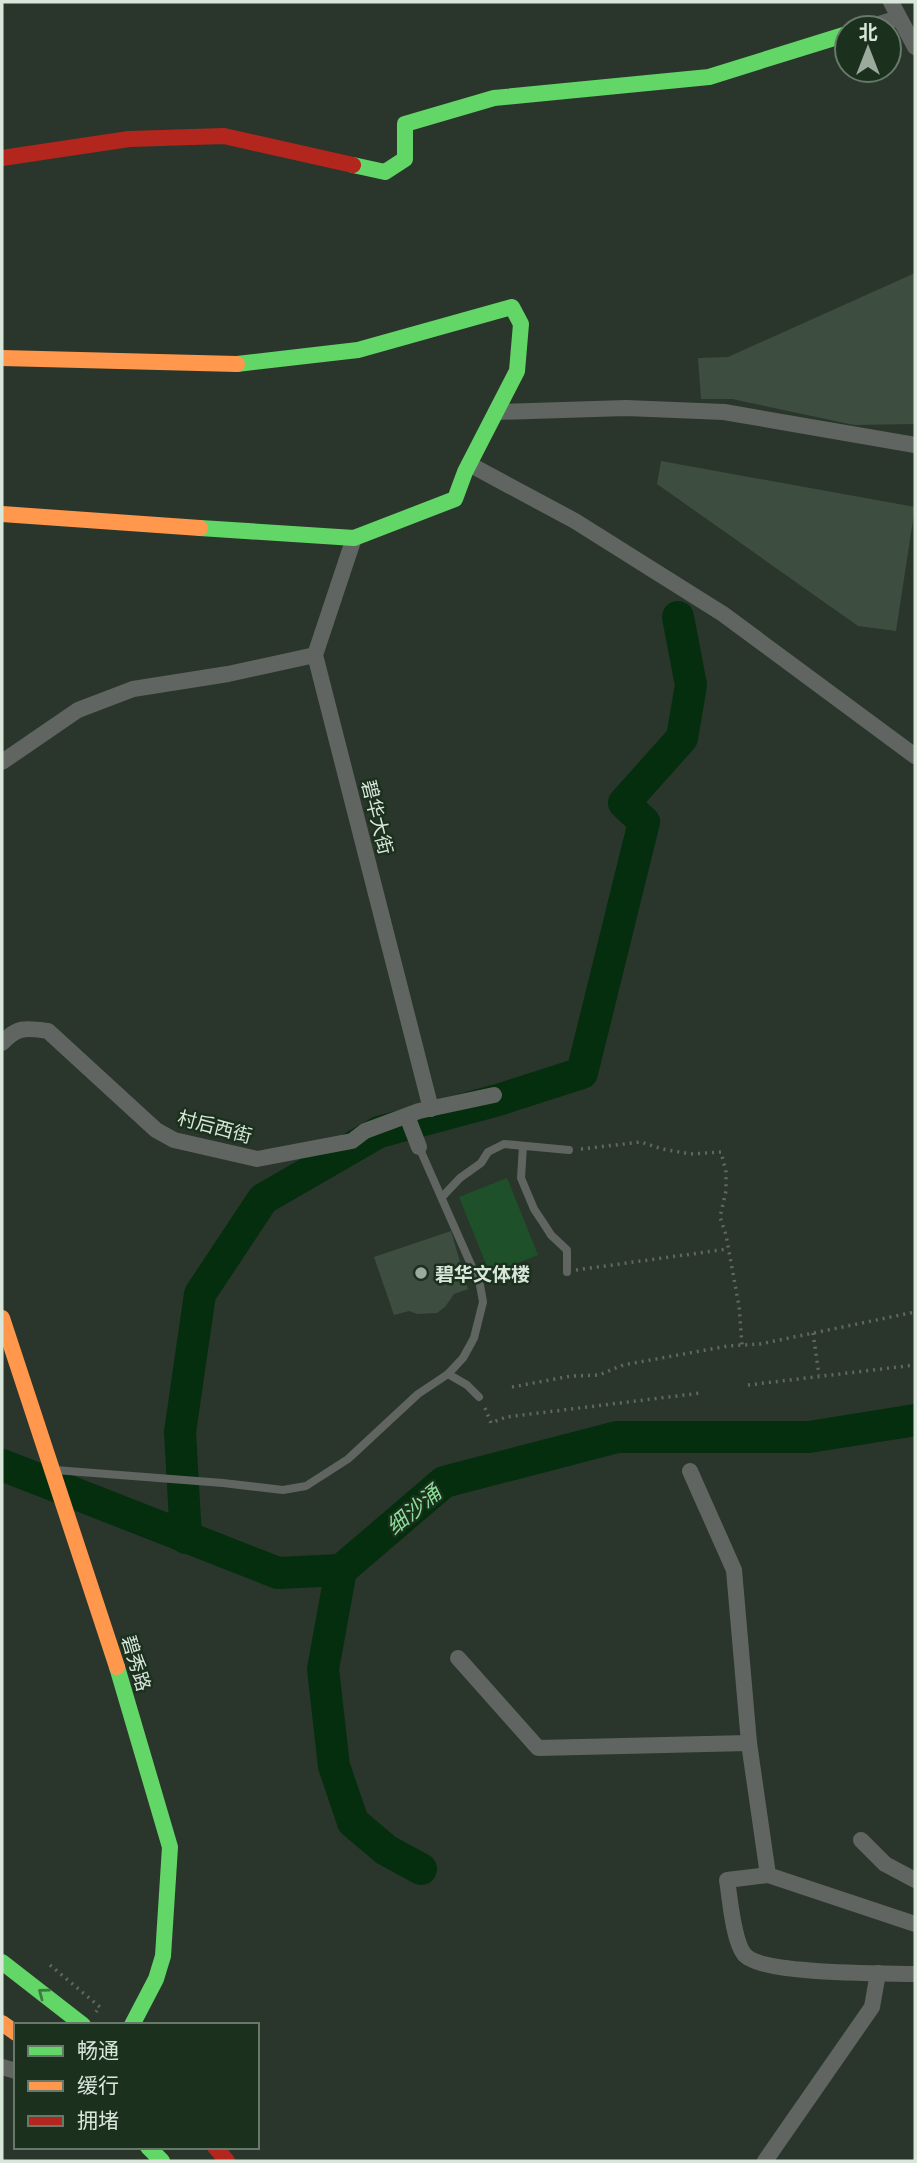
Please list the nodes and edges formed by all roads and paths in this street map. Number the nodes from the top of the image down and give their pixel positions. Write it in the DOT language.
graph roads {
  1 [pos="903,25"];
  2 [pos="833,38"];
  3 [pos="915,47"];
  4 [pos="2,158"];
  5 [pos="2,358"];
  6 [pos="496,412"];
  7 [pos="915,445"];
  8 [pos="469,464"];
  9 [pos="2,514"];
  10 [pos="354,538"];
  11 [pos="315,655"];
  12 [pos="915,756"];
  13 [pos="2,762"];
  14 [pos="2,1043"];
  15 [pos="494,1095"];
  16 [pos="431,1109"];
  17 [pos="407,1117"];
  18 [pos="523,1146"];
  19 [pos="419,1147"];
  20 [pos="569,1150"];
  21 [pos="442,1197"];
  22 [pos="728,1249"];
  23 [pos="567,1272"];
  24 [pos="915,1312"];
  25 [pos="2,1318"];
  26 [pos="813,1333"];
  27 [pos="742,1345"];
  28 [pos="915,1365"];
  29 [pos="448,1374"];
  30 [pos="819,1375"];
  31 [pos="748,1385"];
  32 [pos="512,1387"];
  33 [pos="701,1393"];
  34 [pos="479,1397"];
  35 [pos="487,1413"];
  36 [pos="52,1470"];
  37 [pos="690,1471"];
  38 [pos="458,1658"];
  39 [pos="749,1743"];
  40 [pos="861,1840"];
  41 [pos="768,1875"];
  42 [pos="915,1880"];
  43 [pos="915,1924"];
  44 [pos="2,1962"];
  45 [pos="50,1965"];
  46 [pos="878,1973"];
  47 [pos="915,1974"];
  48 [pos="100,2007"];
  49 [pos="80,2023"];
  50 [pos="133,2023"];
  51 [pos="765,2161"];
  1 -- 3 [label="street"];
  2 -- 4 [label="street"];
  5 -- 6 [label="street"];
  6 -- 7 [label="street"];
  6 -- 8 [label="street"];
  8 -- 10 [label="street"];
  8 -- 12 [label="street"];
  9 -- 10 [label="street"];
  10 -- 11 [label="street"];
  11 -- 13 [label="street"];
  11 -- 16 [label="street, 碧华大街"];
  14 -- 17 [label="street, 村后西街"];
  15 -- 16 [label="street, 村后西街"];
  16 -- 17 [label="street, 村后西街"];
  17 -- 19 [label="street"];
  18 -- 20 [label="lane"];
  18 -- 21 [label="lane"];
  18 -- 23 [label="lane"];
  19 -- 21 [label="lane"];
  20 -- 22 [label="path"];
  21 -- 29 [label="lane"];
  22 -- 23 [label="path"];
  22 -- 27 [label="path"];
  24 -- 26 [label="path"];
  25 -- 36 [label="street, 碧秀路"];
  26 -- 27 [label="path"];
  26 -- 30 [label="path"];
  27 -- 32 [label="path"];
  28 -- 30 [label="path"];
  29 -- 34 [label="lane"];
  29 -- 36 [label="lane"];
  30 -- 31 [label="path"];
  33 -- 35 [label="path"];
  36 -- 50 [label="street, 碧秀路"];
  37 -- 39 [label="street"];
  38 -- 39 [label="street"];
  39 -- 41 [label="street"];
  40 -- 42 [label="street"];
  41 -- 43 [label="street"];
  41 -- 46 [label="street"];
  49 -- 44 [label="street, one-way"];
  45 -- 48 [label="path"];
  46 -- 47 [label="street"];
  46 -- 51 [label="street"];
}
